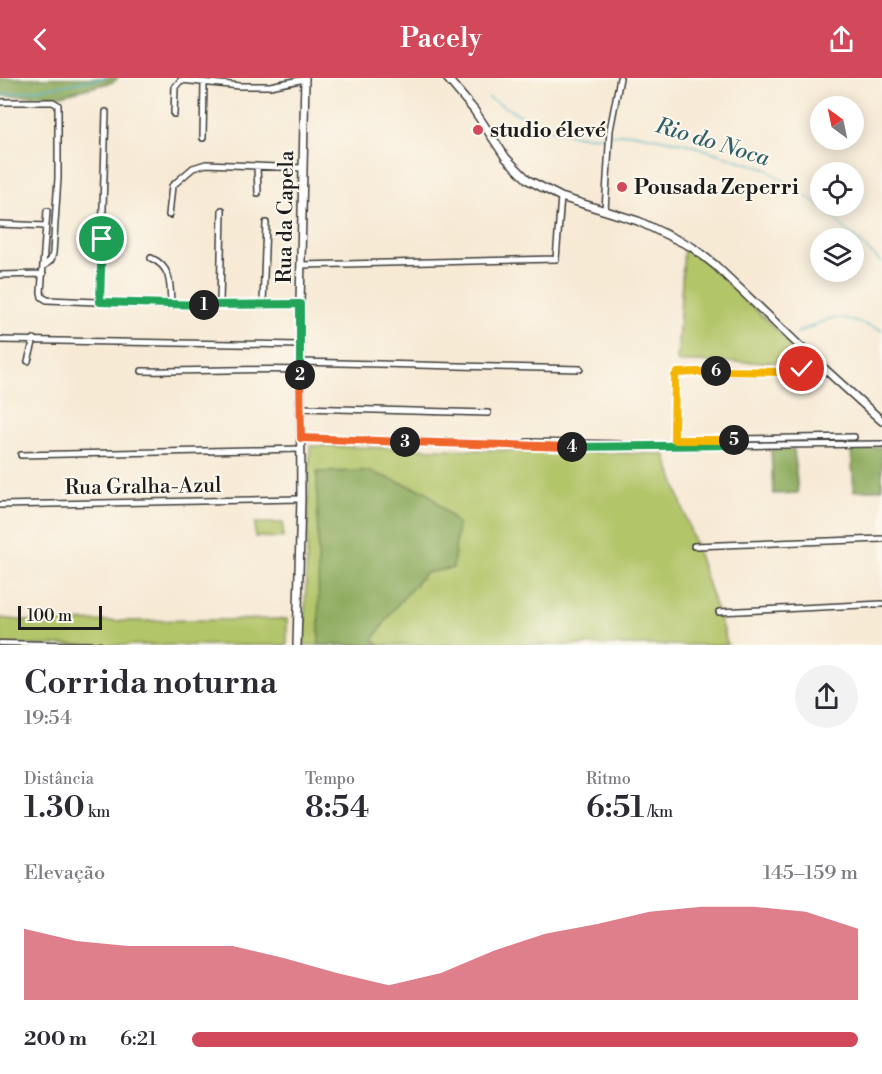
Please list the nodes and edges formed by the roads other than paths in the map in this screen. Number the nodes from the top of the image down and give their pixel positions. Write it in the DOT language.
graph roads {
  1 [pos="447,78"];
  2 [pos="620,78"];
  3 [pos="305,79"];
  4 [pos="204,82"];
  5 [pos="0,102"];
  6 [pos="106,112"];
  7 [pos="174,114"];
  8 [pos="203,138"];
  9 [pos="257,166"];
  10 [pos="303,168"];
  11 [pos="258,193"];
  12 [pos="561,197"];
  13 [pos="222,210"];
  14 [pos="605,210"];
  15 [pos="47,212"];
  16 [pos="169,215"];
  17 [pos="266,223"];
  18 [pos="0,224"];
  19 [pos="46,226"];
  20 [pos="151,258"];
  21 [pos="301,265"];
  22 [pos="43,270"];
  23 [pos="0,275"];
  24 [pos="100,302"];
  25 [pos="263,304"];
  26 [pos="300,304"];
  27 [pos="171,305"];
  28 [pos="220,305"];
  29 [pos="34,339"];
  30 [pos="0,340"];
  31 [pos="300,345"];
  32 [pos="28,361"];
  33 [pos="300,366"];
  34 [pos="822,366"];
  35 [pos="580,369"];
  36 [pos="142,371"];
  37 [pos="301,408"];
  38 [pos="488,413"];
  39 [pos="882,421"];
  40 [pos="854,437"];
  41 [pos="301,438"];
  42 [pos="734,442"];
  43 [pos="882,444"];
  44 [pos="301,449"];
  45 [pos="21,455"];
  46 [pos="301,499"];
  47 [pos="0,505"];
  48 [pos="882,539"];
  49 [pos="694,546"];
  50 [pos="882,604"];
  51 [pos="719,612"];
  52 [pos="0,642"];
  53 [pos="100,645"];
  54 [pos="297,645"];
  1 -- 12 [label="main road"];
  2 -- 14 [label="street"];
  3 -- 4 [label="street"];
  3 -- 10 [label="main road, Rua da Capela"];
  4 -- 7 [label="street"];
  4 -- 8 [label="street"];
  5 -- 22 [label="street"];
  6 -- 24 [label="street"];
  9 -- 10 [label="street"];
  9 -- 11 [label="street"];
  9 -- 16 [label="street"];
  10 -- 21 [label="main road, Rua da Capela"];
  12 -- 14 [label="main road"];
  12 -- 21 [label="street"];
  13 -- 28 [label="street"];
  14 -- 34 [label="main road"];
  15 -- 19 [label="street"];
  17 -- 25 [label="street"];
  18 -- 19 [label="street"];
  19 -- 22 [label="street"];
  20 -- 27 [label="street"];
  21 -- 26 [label="main road, Rua da Capela"];
  22 -- 23 [label="street"];
  22 -- 24 [label="street"];
  24 -- 27 [label="street"];
  25 -- 26 [label="street"];
  25 -- 28 [label="street"];
  26 -- 31 [label="main road, Rua da Capela"];
  27 -- 28 [label="street"];
  29 -- 30 [label="street"];
  29 -- 31 [label="street"];
  29 -- 32 [label="street"];
  31 -- 33 [label="main road, Rua da Capela"];
  33 -- 35 [label="street"];
  33 -- 36 [label="street"];
  33 -- 37 [label="main road, Rua da Capela"];
  34 -- 39 [label="main road"];
  34 -- 42 [label="street"];
  37 -- 38 [label="street"];
  37 -- 41 [label="main road, Rua da Capela"];
  40 -- 42 [label="street"];
  41 -- 42 [label="street"];
  41 -- 44 [label="main road, Rua da Capela"];
  42 -- 43 [label="street"];
  44 -- 45 [label="street"];
  44 -- 46 [label="main road, Rua da Capela"];
  46 -- 47 [label="street, Rua Gralha-Azul"];
  46 -- 54 [label="main road, Rua da Capela"];
  48 -- 49 [label="street"];
  50 -- 51 [label="street"];
  52 -- 53 [label="street"];
}
